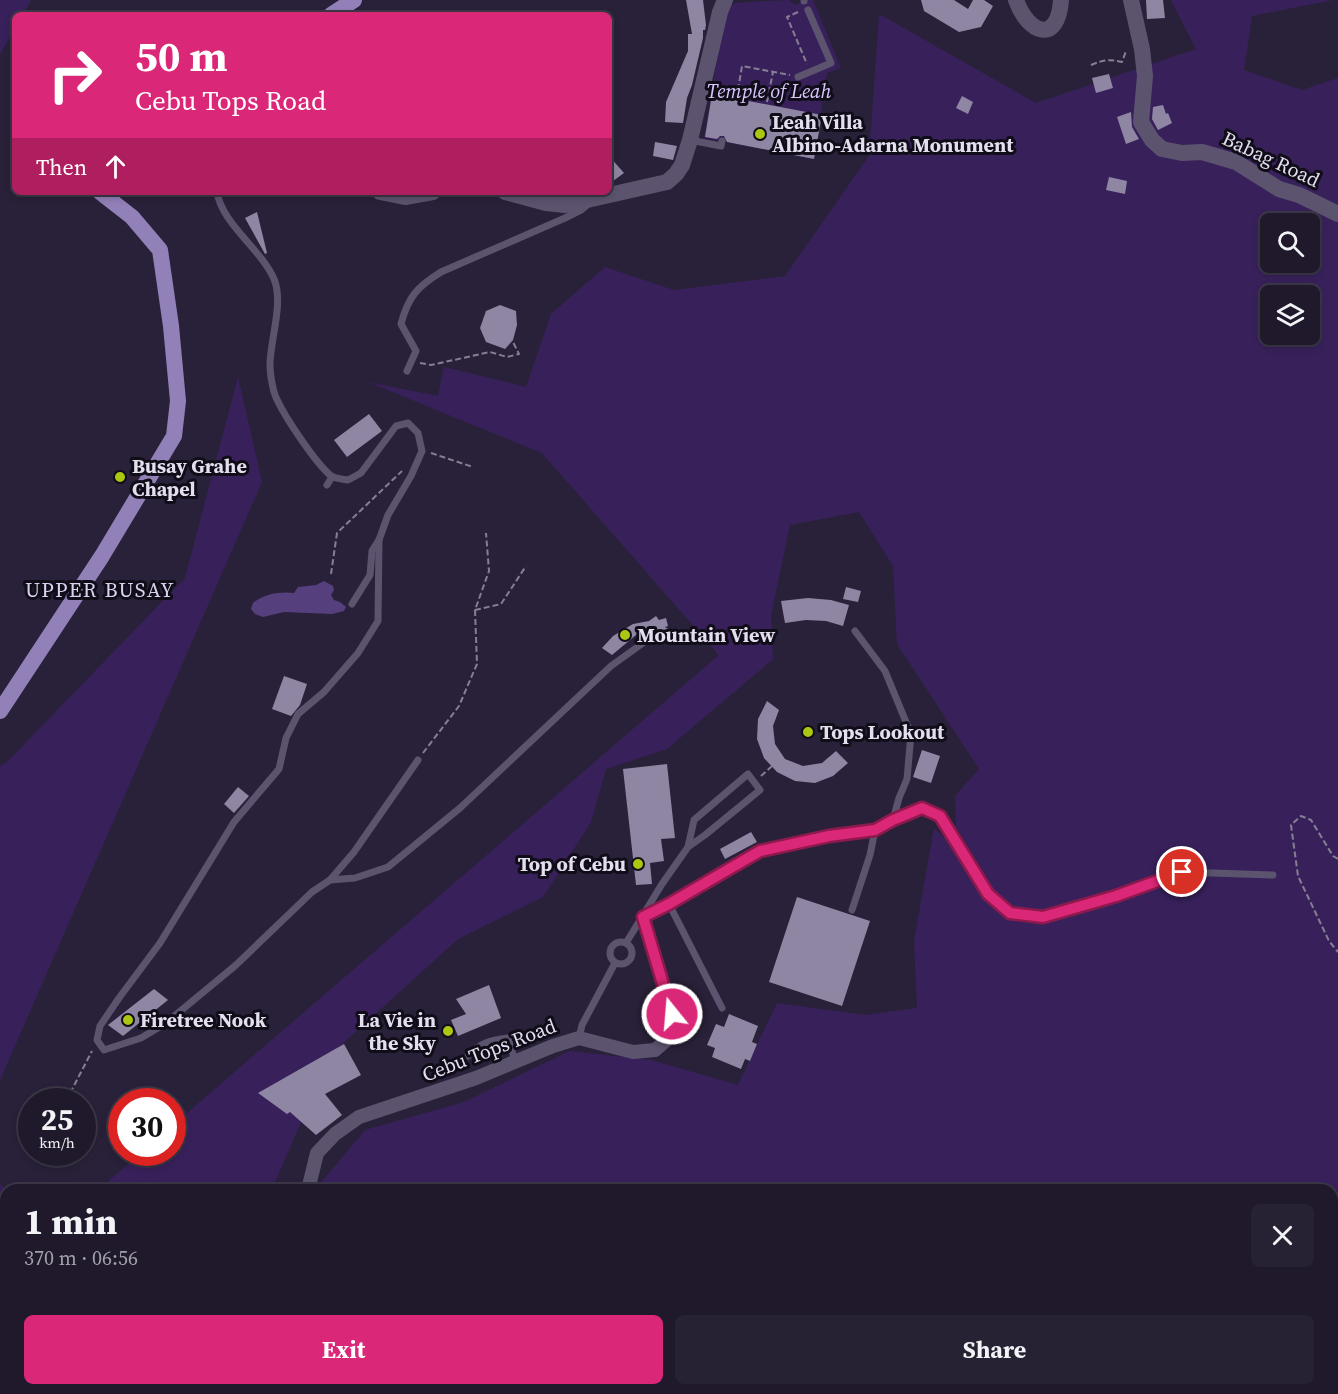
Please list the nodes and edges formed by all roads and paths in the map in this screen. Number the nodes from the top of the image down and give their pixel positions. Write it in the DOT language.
graph roads {
  1 [pos="354,0"];
  2 [pos="725,0"];
  3 [pos="1016,0"];
  4 [pos="1061,0"];
  5 [pos="1131,0"];
  6 [pos="808,10"];
  7 [pos="336,12"];
  8 [pos="798,12"];
  9 [pos="1127,43"];
  10 [pos="1091,65"];
  11 [pos="773,72"];
  12 [pos="810,72"];
  13 [pos="798,77"];
  14 [pos="738,90"];
  15 [pos="767,102"];
  16 [pos="690,140"];
  17 [pos="722,141"];
  18 [pos="104,195"];
  19 [pos="218,195"];
  20 [pos="395,195"];
  21 [pos="416,195"];
  22 [pos="518,195"];
  23 [pos="591,201"];
  24 [pos="1338,214"];
  25 [pos="513,342"];
  26 [pos="411,361"];
  27 [pos="407,371"];
  28 [pos="422,451"];
  29 [pos="473,466"];
  30 [pos="411,476"];
  31 [pos="332,477"];
  32 [pos="327,485"];
  33 [pos="486,533"];
  34 [pos="379,540"];
  35 [pos="526,566"];
  36 [pos="331,574"];
  37 [pos="352,604"];
  38 [pos="475,610"];
  39 [pos="855,631"];
  40 [pos="643,644"];
  41 [pos="0,711"];
  42 [pos="418,760"];
  43 [pos="772,766"];
  44 [pos="754,782"];
  45 [pos="893,820"];
  46 [pos="875,830"];
  47 [pos="688,847"];
  48 [pos="1338,859"];
  49 [pos="1273,875"];
  50 [pos="330,880"];
  51 [pos="669,904"];
  52 [pos="852,910"];
  53 [pos="643,917"];
  54 [pos="626,943"];
  55 [pos="1338,952"];
  56 [pos="615,963"];
  57 [pos="722,1008"];
  58 [pos="579,1038"];
  59 [pos="97,1040"];
  60 [pos="468,1056"];
  61 [pos="515,1061"];
  62 [pos="73,1088"];
  63 [pos="309,1184"];
  1 -- 7 [label="main road"];
  2 -- 16 [label="street"];
  3 -- 4 [label="street"];
  5 -- 24 [label="street, Babag Road"];
  6 -- 12 [label="lane"];
  8 -- 12 [label="path"];
  9 -- 10 [label="path"];
  11 -- 13 [label="path"];
  11 -- 14 [label="path"];
  11 -- 15 [label="path"];
  12 -- 13 [label="lane"];
  16 -- 17 [label="lane"];
  16 -- 23 [label="street"];
  18 -- 41 [label="main road"];
  19 -- 31 [label="lane"];
  20 -- 21 [label="street"];
  22 -- 23 [label="street"];
  23 -- 26 [label="lane"];
  25 -- 26 [label="path"];
  26 -- 27 [label="lane"];
  28 -- 29 [label="path"];
  28 -- 30 [label="lane"];
  28 -- 31 [label="lane"];
  30 -- 34 [label="lane"];
  30 -- 36 [label="path"];
  31 -- 32 [label="lane"];
  33 -- 38 [label="path"];
  34 -- 37 [label="lane"];
  34 -- 59 [label="lane"];
  35 -- 38 [label="path"];
  38 -- 42 [label="path"];
  39 -- 45 [label="lane"];
  40 -- 50 [label="lane"];
  42 -- 50 [label="lane"];
  43 -- 44 [label="path"];
  44 -- 47 [label="lane"];
  44 -- 47 [label="lane"];
  45 -- 46 [label="lane"];
  45 -- 49 [label="lane"];
  46 -- 51 [label="street"];
  46 -- 52 [label="lane"];
  47 -- 53 [label="lane"];
  48 -- 55 [label="path"];
  50 -- 59 [label="lane"];
  51 -- 53 [label="street"];
  51 -- 57 [label="lane"];
  53 -- 54 [label="lane"];
  53 -- 58 [label="street, Cebu Tops Road"];
  54 -- 56 [label="lane"];
  54 -- 56 [label="lane"];
  56 -- 58 [label="lane"];
  58 -- 61 [label="street, Cebu Tops Road"];
  59 -- 62 [label="path"];
  60 -- 61 [label="lane"];
  61 -- 63 [label="street, Cebu Tops Road"];
}
